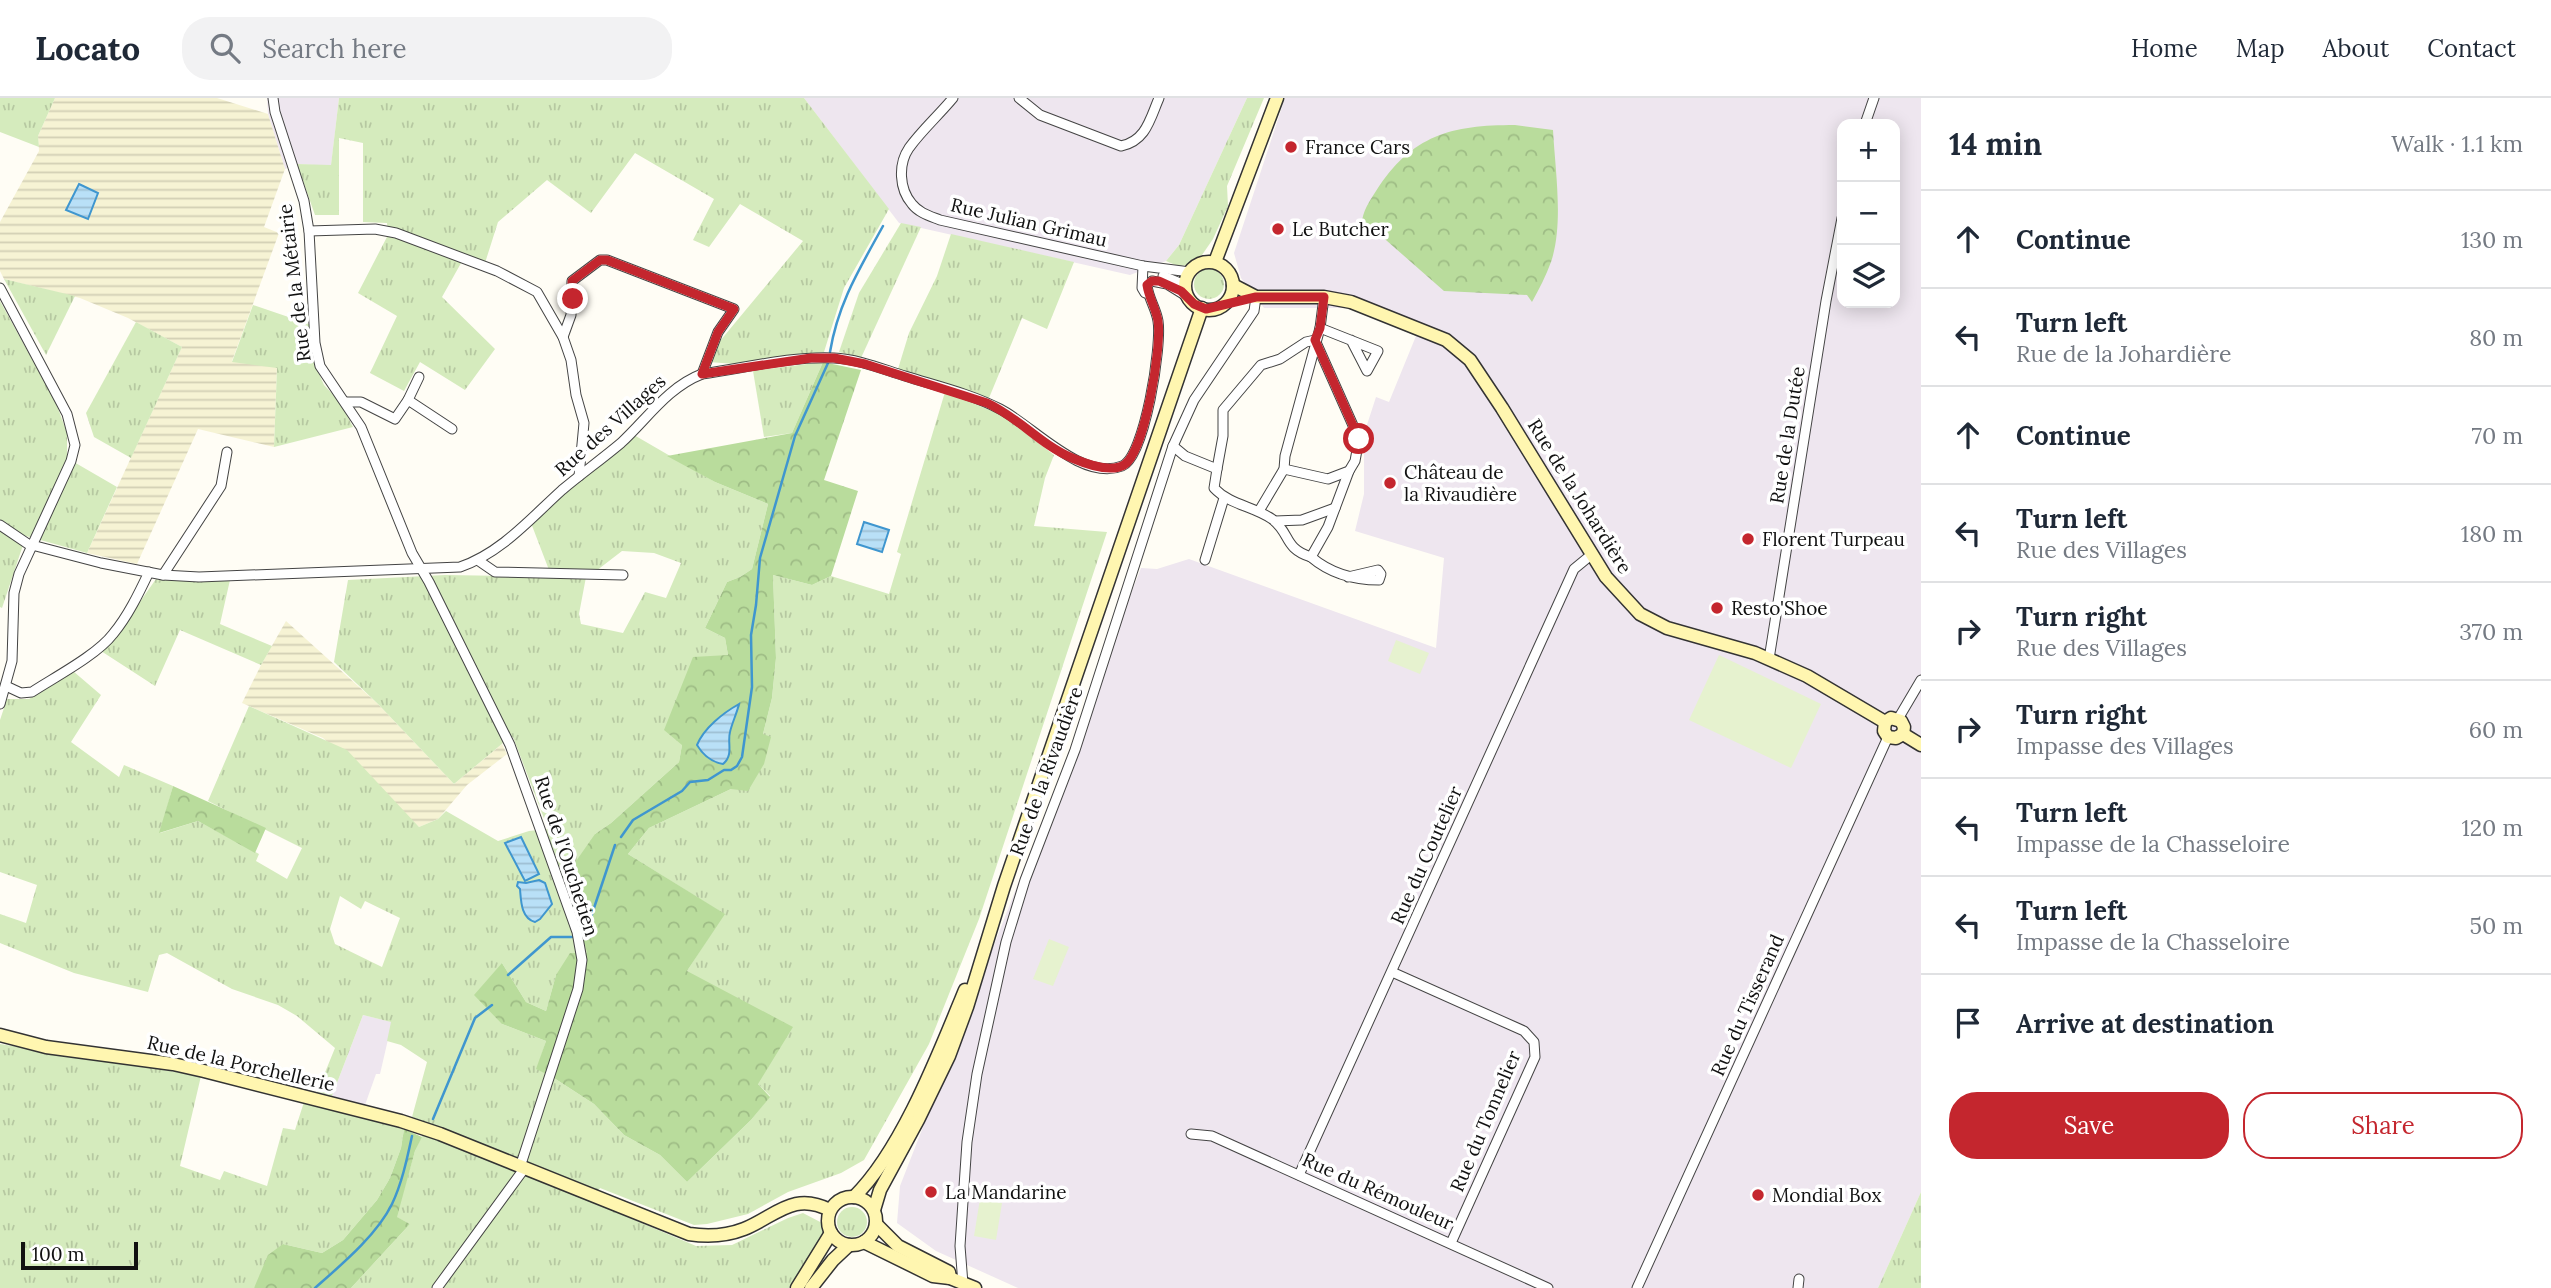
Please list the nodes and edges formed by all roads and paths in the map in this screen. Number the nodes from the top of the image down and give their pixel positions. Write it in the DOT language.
graph roads {
  1 [pos="273,98"];
  2 [pos="953,98"];
  3 [pos="1019,98"];
  4 [pos="1159,98"];
  5 [pos="1277,98"];
  6 [pos="1874,98"];
  7 [pos="1867,119"];
  8 [pos="309,231"];
  9 [pos="1837,244"];
  10 [pos="1214,262"];
  11 [pos="1143,266"];
  12 [pos="1190,272"];
  13 [pos="1233,285"];
  14 [pos="0,288"];
  15 [pos="1187,291"];
  16 [pos="1256,297"];
  17 [pos="1324,297"];
  18 [pos="1152,303"];
  19 [pos="1225,303"];
  20 [pos="1202,308"];
  21 [pos="1320,328"];
  22 [pos="563,337"];
  23 [pos="1315,340"];
  24 [pos="1351,340"];
  25 [pos="702,374"];
  26 [pos="419,377"];
  27 [pos="408,400"];
  28 [pos="346,402"];
  29 [pos="452,429"];
  30 [pos="1173,446"];
  31 [pos="227,452"];
  32 [pos="1217,469"];
  33 [pos="1284,469"];
  34 [pos="1349,471"];
  35 [pos="579,475"];
  36 [pos="1224,498"];
  37 [pos="1335,508"];
  38 [pos="1259,511"];
  39 [pos="1275,522"];
  40 [pos="0,525"];
  41 [pos="34,546"];
  42 [pos="1591,555"];
  43 [pos="1311,557"];
  44 [pos="1205,560"];
  45 [pos="479,561"];
  46 [pos="422,569"];
  47 [pos="149,572"];
  48 [pos="163,575"];
  49 [pos="623,575"];
  50 [pos="1348,577"];
  51 [pos="1769,659"];
  52 [pos="1921,680"];
  53 [pos="6,686"];
  54 [pos="0,704"];
  55 [pos="1892,720"];
  56 [pos="1902,734"];
  57 [pos="1888,737"];
  58 [pos="1921,745"];
  59 [pos="993,922"];
  60 [pos="1392,972"];
  61 [pos="0,1035"];
  62 [pos="1191,1133"];
  63 [pos="522,1168"];
  64 [pos="1299,1175"];
  65 [pos="854,1197"];
  66 [pos="830,1210"];
  67 [pos="875,1217"];
  68 [pos="831,1233"];
  69 [pos="864,1242"];
  70 [pos="1451,1243"];
  71 [pos="849,1245"];
  72 [pos="950,1278"];
  73 [pos="966,1286"];
  74 [pos="437,1288"];
  75 [pos="797,1288"];
  76 [pos="811,1288"];
  77 [pos="1549,1288"];
  78 [pos="1637,1288"];
  1 -- 8 [label="street, Rue de la Métairie"];
  2 -- 11 [label="street, Rue Julian Grimau"];
  3 -- 4 [label="street"];
  5 -- 10 [label="street"];
  6 -- 7 [label="street"];
  8 -- 22 [label="street"];
  8 -- 28 [label="street, Rue de la Métairie"];
  9 -- 51 [label="street, Rue de la Dutée"];
  10 -- 12 [label="street"];
  10 -- 13 [label="street"];
  11 -- 12 [label="street, Rue Julian Grimau"];
  11 -- 15 [label="street, Rue Julian Grimau"];
  11 -- 18 [label="street, Rue des Villages"];
  12 -- 15 [label="street"];
  13 -- 16 [label="street, Rue de la Johardière"];
  13 -- 19 [label="street"];
  14 -- 41 [label="street"];
  15 -- 18 [label="street"];
  15 -- 20 [label="street"];
  16 -- 17 [label="street, Rue de la Johardière"];
  16 -- 19 [label="street, Rue de la Johardière"];
  16 -- 30 [label="street, Rue de la Rivaudière"];
  17 -- 21 [label="street"];
  17 -- 42 [label="street, Rue de la Johardière"];
  18 -- 25 [label="street, Rue des Villages"];
  19 -- 20 [label="street"];
  20 -- 59 [label="street"];
  21 -- 23 [label="street"];
  21 -- 24 [label="street"];
  22 -- 25 [label="street"];
  22 -- 35 [label="street"];
  23 -- 32 [label="street"];
  23 -- 33 [label="street"];
  23 -- 34 [label="street"];
  25 -- 35 [label="street, Rue des Villages"];
  26 -- 27 [label="street"];
  27 -- 28 [label="street"];
  27 -- 29 [label="street"];
  28 -- 46 [label="street, Rue de la Métairie"];
  30 -- 32 [label="street"];
  30 -- 73 [label="street, Rue de la Rivaudière"];
  31 -- 48 [label="street"];
  32 -- 36 [label="street"];
  33 -- 34 [label="street"];
  33 -- 38 [label="street"];
  34 -- 37 [label="street"];
  35 -- 45 [label="street, Rue des Villages"];
  36 -- 38 [label="street"];
  36 -- 44 [label="street"];
  37 -- 39 [label="street"];
  37 -- 43 [label="street"];
  38 -- 39 [label="street"];
  39 -- 43 [label="street"];
  40 -- 41 [label="street, Rue des Villages"];
  41 -- 47 [label="street, Rue des Villages"];
  41 -- 53 [label="street"];
  42 -- 51 [label="street, Rue de la Johardière"];
  42 -- 60 [label="street, Rue du Coutelier"];
  43 -- 50 [label="street"];
  45 -- 46 [label="street, Rue des Villages"];
  45 -- 49 [label="street"];
  46 -- 48 [label="street, Rue des Villages"];
  46 -- 63 [label="street, Rue de l'Ouchetien"];
  47 -- 48 [label="street, Rue des Villages"];
  47 -- 53 [label="street"];
  51 -- 55 [label="street, Rue de la Johardière"];
  52 -- 55 [label="street"];
  53 -- 54 [label="street"];
  55 -- 56 [label="street"];
  55 -- 57 [label="street"];
  56 -- 57 [label="street"];
  56 -- 58 [label="street"];
  57 -- 78 [label="street, Rue du Tisserand"];
  59 -- 65 [label="street"];
  59 -- 67 [label="street"];
  60 -- 64 [label="street, Rue du Coutelier"];
  60 -- 70 [label="street, Rue du Tonnelier"];
  61 -- 63 [label="street, Rue de la Porchellerie"];
  62 -- 64 [label="street, Rue du Rémouleur"];
  63 -- 66 [label="street, Rue de la Porchellerie"];
  63 -- 74 [label="street, Rue de l'Ouchetien"];
  64 -- 70 [label="street, Rue du Rémouleur"];
  65 -- 66 [label="street"];
  65 -- 67 [label="street"];
  66 -- 68 [label="street"];
  67 -- 69 [label="street"];
  67 -- 72 [label="street"];
  68 -- 71 [label="street"];
  68 -- 75 [label="street"];
  69 -- 71 [label="street"];
  69 -- 72 [label="street"];
  70 -- 77 [label="street, Rue du Rémouleur"];
  71 -- 76 [label="street"];
  72 -- 73 [label="street"];
}
